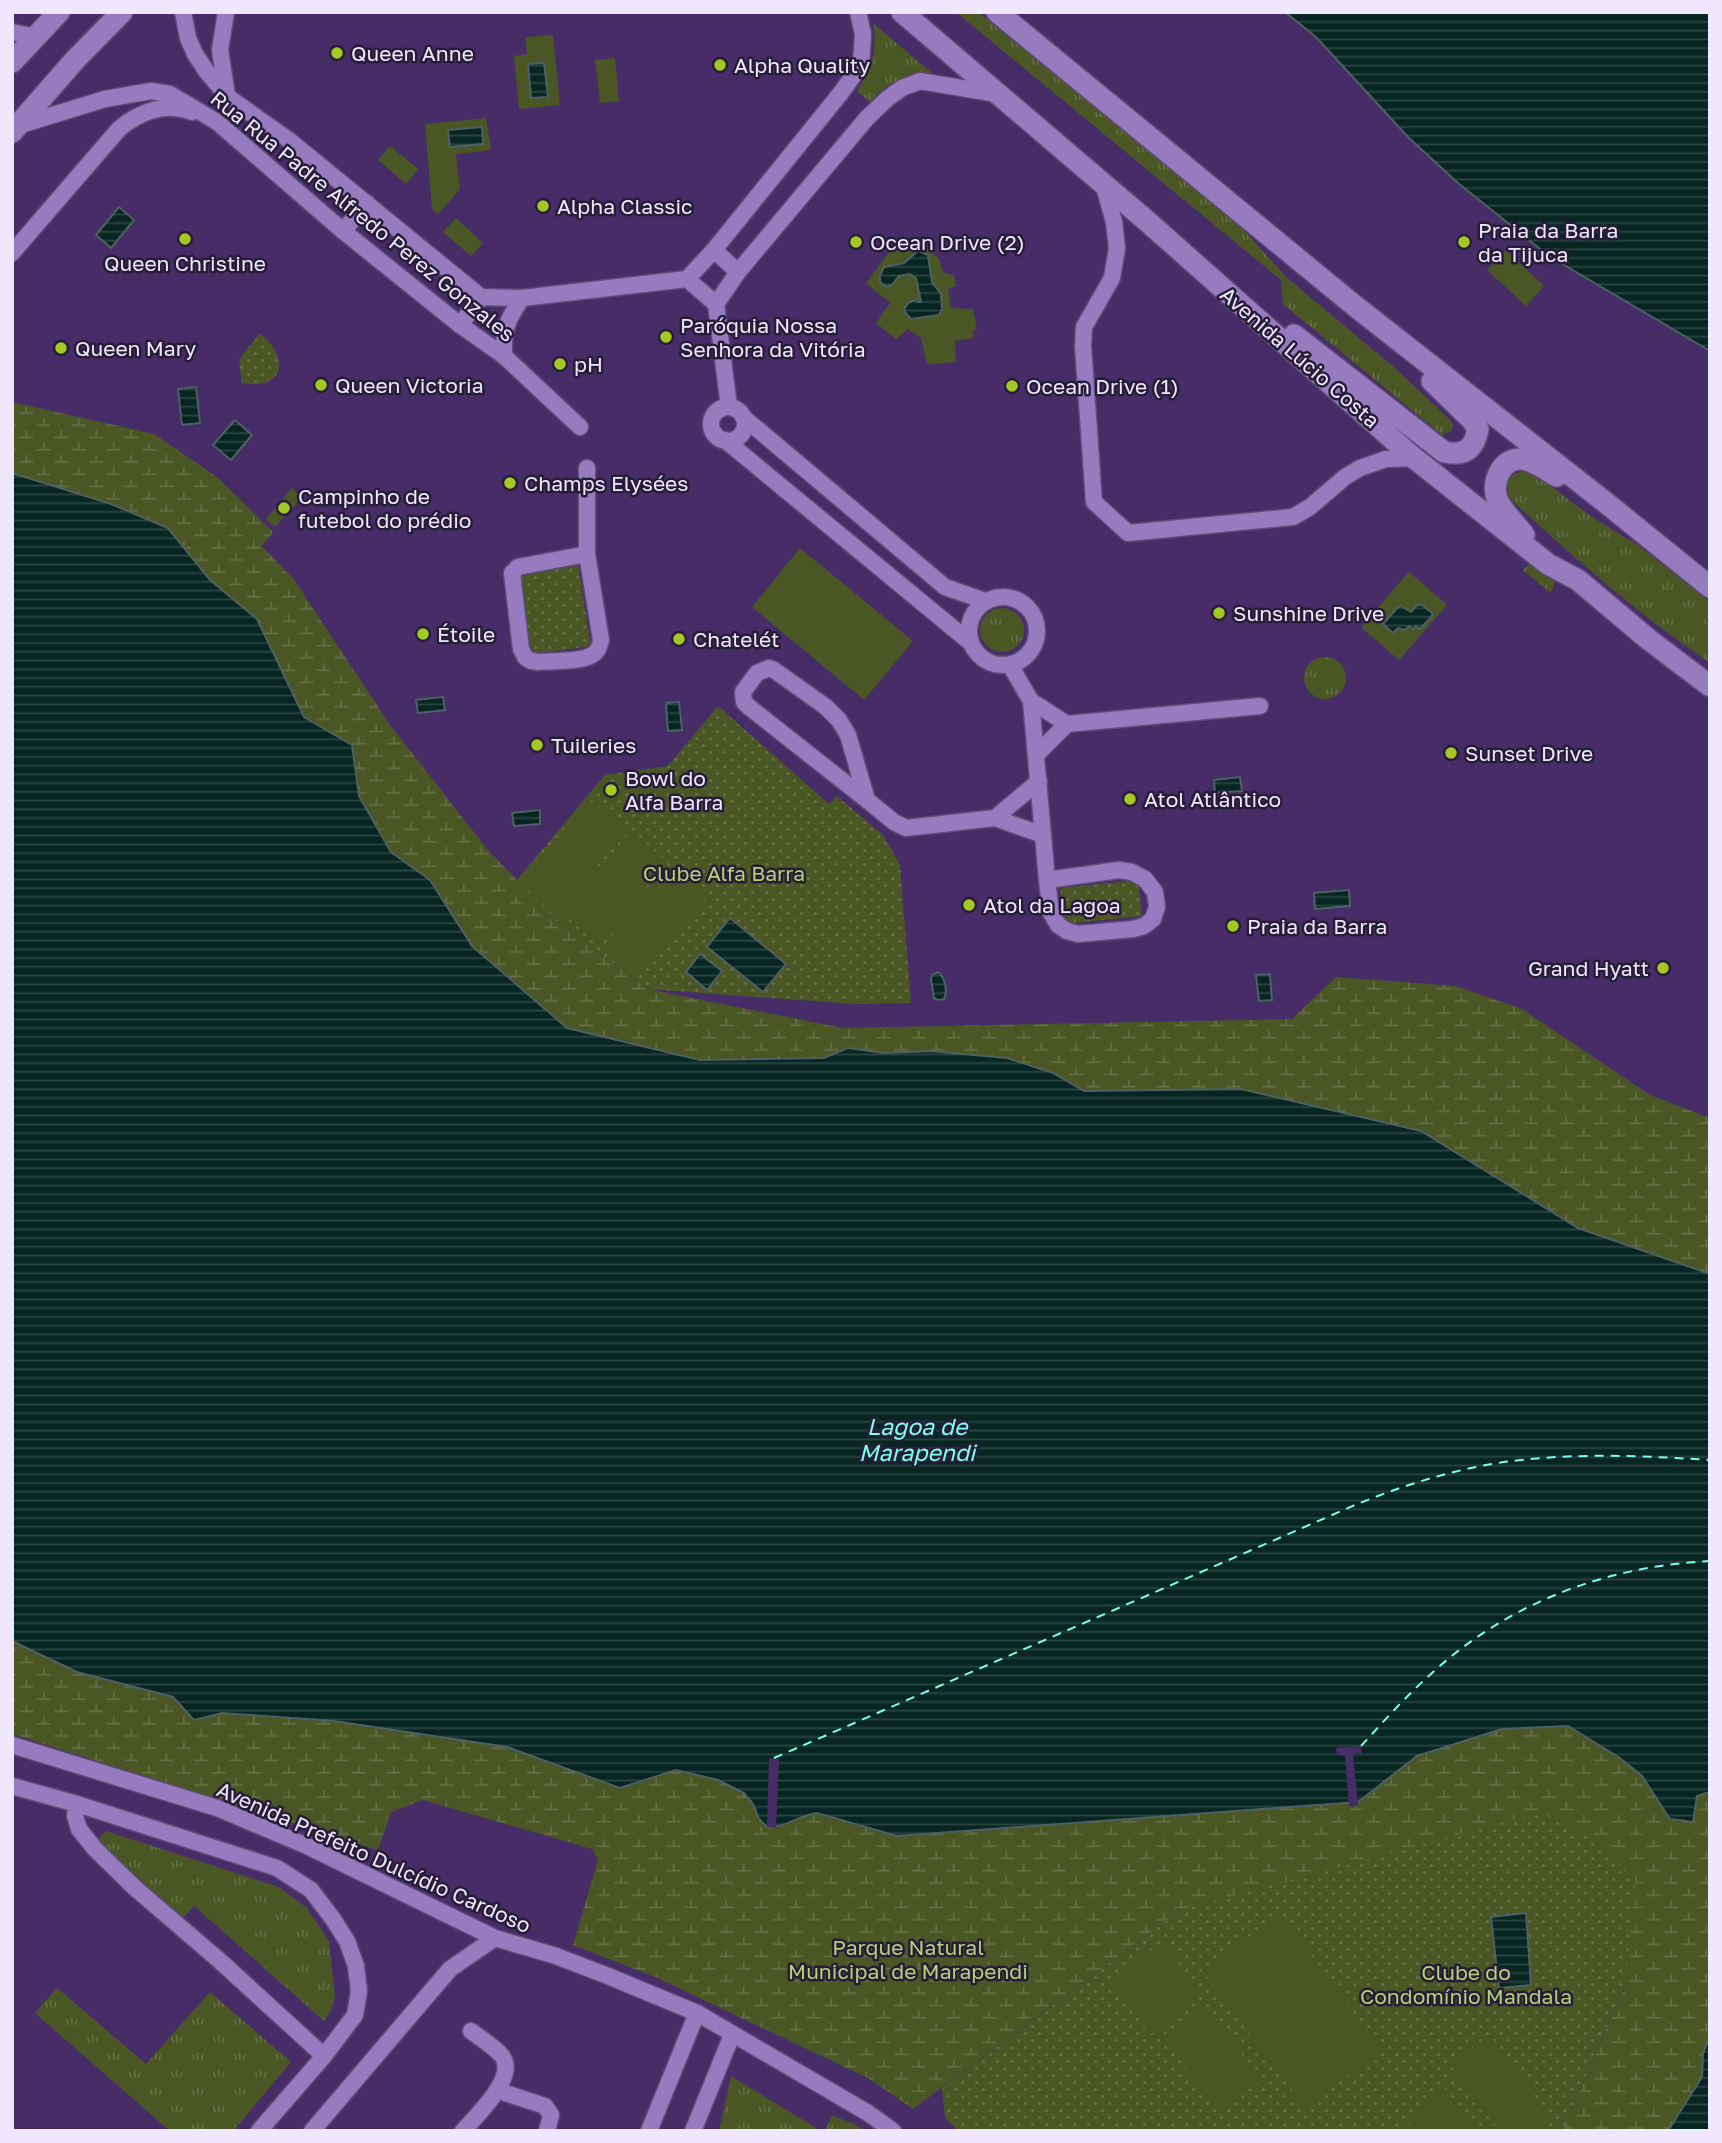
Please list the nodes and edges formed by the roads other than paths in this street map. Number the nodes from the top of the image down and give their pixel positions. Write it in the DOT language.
graph roads {
  1 [pos="59,12"];
  2 [pos="122,12"];
  3 [pos="183,12"];
  4 [pos="858,12"];
  5 [pos="901,12"];
  6 [pos="997,12"];
  7 [pos="224,13"];
  8 [pos="12,32"];
  9 [pos="36,37"];
  10 [pos="12,62"];
  11 [pos="998,94"];
  12 [pos="228,97"];
  13 [pos="105,99"];
  14 [pos="217,122"];
  15 [pos="15,129"];
  16 [pos="119,129"];
  17 [pos="1102,183"];
  18 [pos="367,203"];
  19 [pos="1148,222"];
  20 [pos="343,231"];
  21 [pos="714,250"];
  22 [pos="12,253"];
  23 [pos="738,272"];
  24 [pos="687,279"];
  25 [pos="481,297"];
  26 [pos="522,298"];
  27 [pos="716,304"];
  28 [pos="1355,306"];
  29 [pos="460,325"];
  30 [pos="504,356"];
  31 [pos="729,407"];
  32 [pos="743,416"];
  33 [pos="580,427"];
  34 [pos="725,440"];
  35 [pos="1415,458"];
  36 [pos="587,468"];
  37 [pos="1605,502"];
  38 [pos="587,554"];
  39 [pos="1548,564"];
  40 [pos="1710,587"];
  41 [pos="985,601"];
  42 [pos="971,643"];
  43 [pos="1010,665"];
  44 [pos="1710,686"];
  45 [pos="1031,701"];
  46 [pos="1260,706"];
  47 [pos="1067,724"];
  48 [pos="1036,755"];
  49 [pos="1039,781"];
  50 [pos="867,800"];
  51 [pos="995,818"];
  52 [pos="1044,835"];
  53 [pos="1047,880"];
  54 [pos="12,1745"];
  55 [pos="12,1786"];
  56 [pos="77,1804"];
  57 [pos="495,1938"];
  58 [pos="697,2013"];
  59 [pos="471,2031"];
  60 [pos="732,2035"];
  61 [pos="324,2056"];
  62 [pos="499,2091"];
  63 [pos="259,2131"];
  64 [pos="312,2131"];
  65 [pos="463,2131"];
  66 [pos="547,2131"];
  67 [pos="649,2131"];
  68 [pos="693,2131"];
  69 [pos="893,2131"];
  1 -- 9 [label="main road"];
  2 -- 15 [label="main road"];
  3 -- 12 [label="street"];
  4 -- 21 [label="street"];
  5 -- 11 [label="main road, Avenida Lúcio Costa"];
  6 -- 28 [label="main road"];
  7 -- 12 [label="street"];
  8 -- 9 [label="street"];
  9 -- 10 [label="main road"];
  11 -- 17 [label="main road, Avenida Lúcio Costa"];
  11 -- 23 [label="street"];
  12 -- 18 [label="street"];
  13 -- 14 [label="street, Rua Rua Padre Alfredo Perez Gonzales"];
  13 -- 15 [label="street, Rua Rua Padre Alfredo Perez Gonzales"];
  13 -- 16 [label="street"];
  14 -- 16 [label="street"];
  14 -- 20 [label="street, Rua Rua Padre Alfredo Perez Gonzales"];
  16 -- 22 [label="street"];
  17 -- 19 [label="main road, Avenida Lúcio Costa"];
  17 -- 35 [label="street"];
  18 -- 20 [label="street"];
  18 -- 25 [label="street"];
  19 -- 28 [label="main road"];
  19 -- 35 [label="main road, Avenida Lúcio Costa"];
  20 -- 29 [label="street, Rua Rua Padre Alfredo Perez Gonzales"];
  21 -- 23 [label="street"];
  21 -- 24 [label="street"];
  23 -- 27 [label="street"];
  24 -- 26 [label="street"];
  24 -- 27 [label="street"];
  25 -- 26 [label="street"];
  25 -- 29 [label="street"];
  26 -- 30 [label="street"];
  27 -- 31 [label="street"];
  28 -- 37 [label="main road"];
  29 -- 30 [label="street, Rua Rua Padre Alfredo Perez Gonzales"];
  30 -- 33 [label="street, Rua Rua Padre Alfredo Perez Gonzales"];
  31 -- 32 [label="street"];
  31 -- 34 [label="street"];
  32 -- 34 [label="street"];
  32 -- 41 [label="street"];
  34 -- 42 [label="street"];
  35 -- 39 [label="main road, Avenida Lúcio Costa"];
  36 -- 38 [label="street"];
  37 -- 39 [label="main road"];
  37 -- 40 [label="main road"];
  38 -- 38 [label="street"];
  39 -- 44 [label="main road, Avenida Lúcio Costa"];
  41 -- 42 [label="street"];
  41 -- 43 [label="street"];
  42 -- 43 [label="street"];
  43 -- 45 [label="street"];
  45 -- 47 [label="street"];
  45 -- 48 [label="street"];
  46 -- 47 [label="street"];
  47 -- 48 [label="street"];
  48 -- 49 [label="street"];
  49 -- 51 [label="street"];
  49 -- 52 [label="street"];
  50 -- 50 [label="street"];
  50 -- 51 [label="street"];
  51 -- 52 [label="street"];
  52 -- 53 [label="street"];
  53 -- 53 [label="street"];
  54 -- 57 [label="street, Avenida Prefeito Dulcídio Cardoso"];
  55 -- 56 [label="street"];
  56 -- 61 [label="street"];
  56 -- 61 [label="street"];
  57 -- 58 [label="street, Avenida Prefeito Dulcídio Cardoso"];
  57 -- 64 [label="street"];
  58 -- 60 [label="street, Avenida Prefeito Dulcídio Cardoso"];
  58 -- 67 [label="street"];
  59 -- 62 [label="street"];
  60 -- 68 [label="street"];
  60 -- 69 [label="street, Avenida Prefeito Dulcídio Cardoso"];
  61 -- 63 [label="street"];
  62 -- 65 [label="street"];
  62 -- 66 [label="street"];
}
